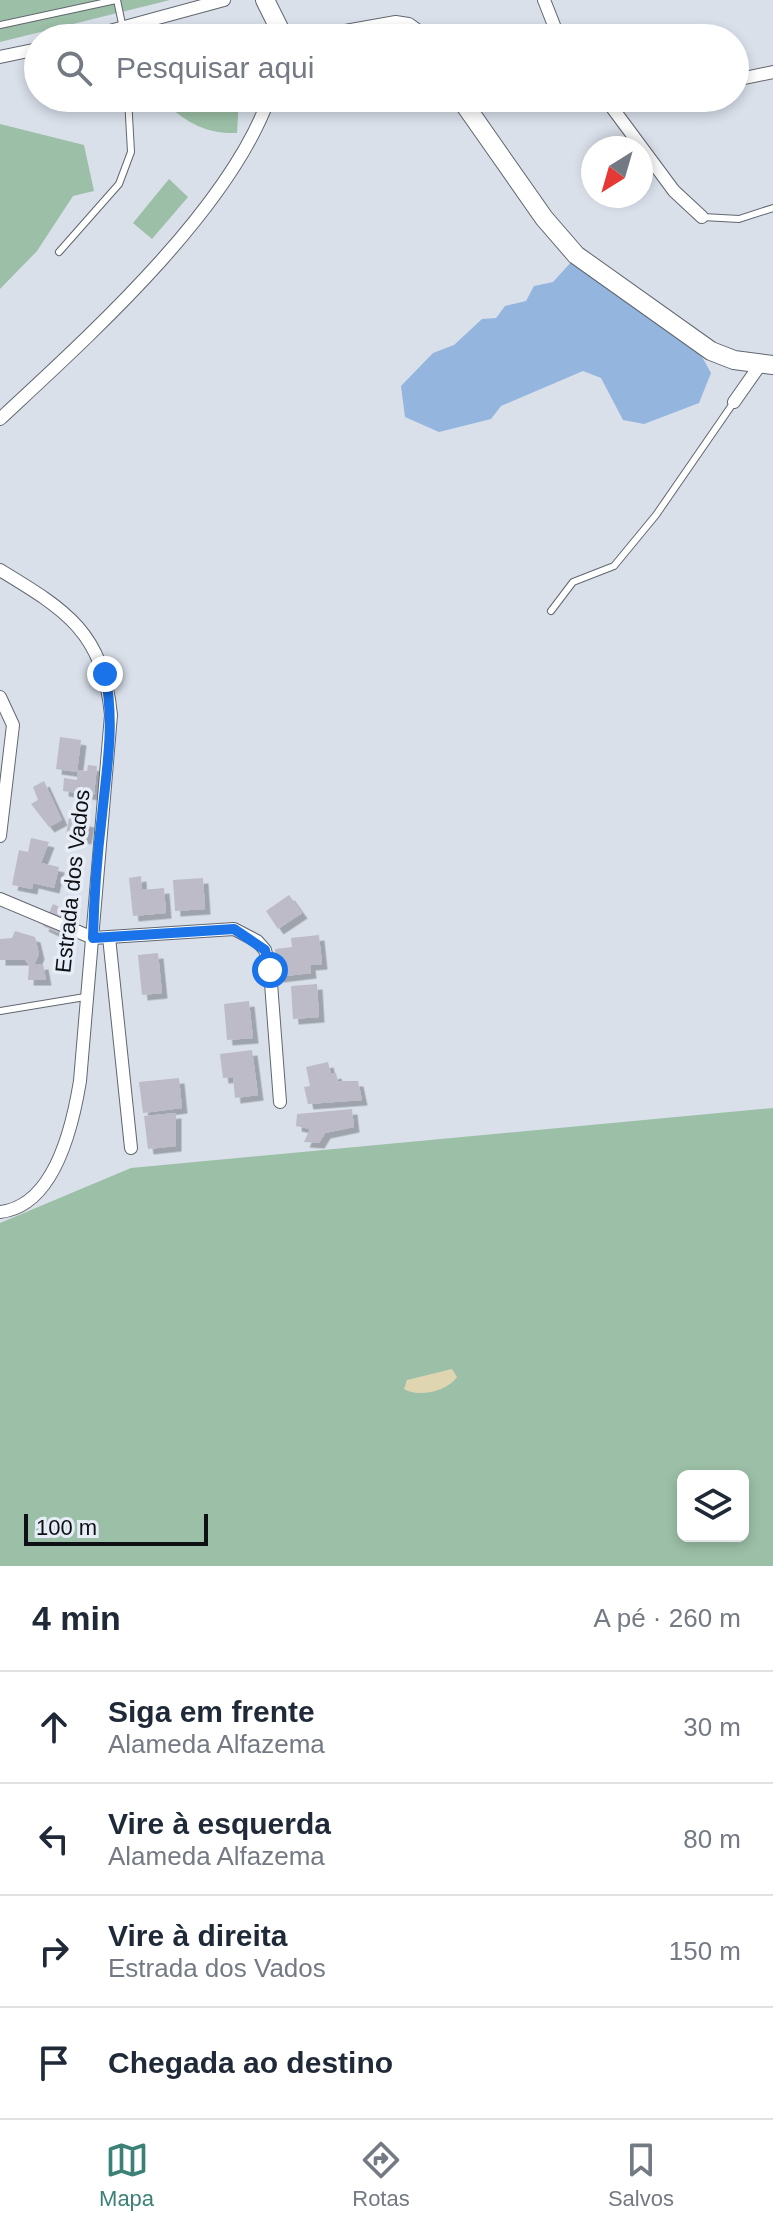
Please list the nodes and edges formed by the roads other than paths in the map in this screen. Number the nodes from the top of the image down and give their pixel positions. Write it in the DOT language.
graph roads {
  1 [pos="117,0"];
  2 [pos="224,0"];
  3 [pos="265,0"];
  4 [pos="544,0"];
  5 [pos="123,24"];
  6 [pos="152,24"];
  7 [pos="277,24"];
  8 [pos="553,24"];
  9 [pos="0,25"];
  10 [pos="24,52"];
  11 [pos="0,57"];
  12 [pos="773,72"];
  13 [pos="749,77"];
  14 [pos="129,112"];
  15 [pos="262,112"];
  16 [pos="470,112"];
  17 [pos="615,112"];
  18 [pos="773,208"];
  19 [pos="702,217"];
  20 [pos="59,252"];
  21 [pos="767,365"];
  22 [pos="734,402"];
  23 [pos="0,419"];
  24 [pos="0,570"];
  25 [pos="551,611"];
  26 [pos="0,697"];
  27 [pos="0,836"];
  28 [pos="0,899"];
  29 [pos="109,937"];
  30 [pos="93,938"];
  31 [pos="85,997"];
  32 [pos="0,1011"];
  33 [pos="280,1102"];
  34 [pos="131,1148"];
  35 [pos="0,1212"];
  1 -- 5 [label="lane"];
  1 -- 9 [label="lane"];
  2 -- 6 [label="street"];
  3 -- 7 [label="street"];
  4 -- 8 [label="street"];
  10 -- 11 [label="street"];
  12 -- 13 [label="street"];
  14 -- 20 [label="lane"];
  15 -- 23 [label="street"];
  16 -- 21 [label="street"];
  17 -- 19 [label="street"];
  18 -- 19 [label="lane"];
  21 -- 22 [label="street"];
  22 -- 25 [label="lane"];
  24 -- 30 [label="street, Estrada dos Vados"];
  26 -- 27 [label="street"];
  28 -- 30 [label="street"];
  29 -- 30 [label="street"];
  29 -- 33 [label="street"];
  29 -- 34 [label="street"];
  30 -- 31 [label="street, Estrada dos Vados"];
  31 -- 32 [label="lane"];
  31 -- 35 [label="street, Estrada dos Vados"];
}
